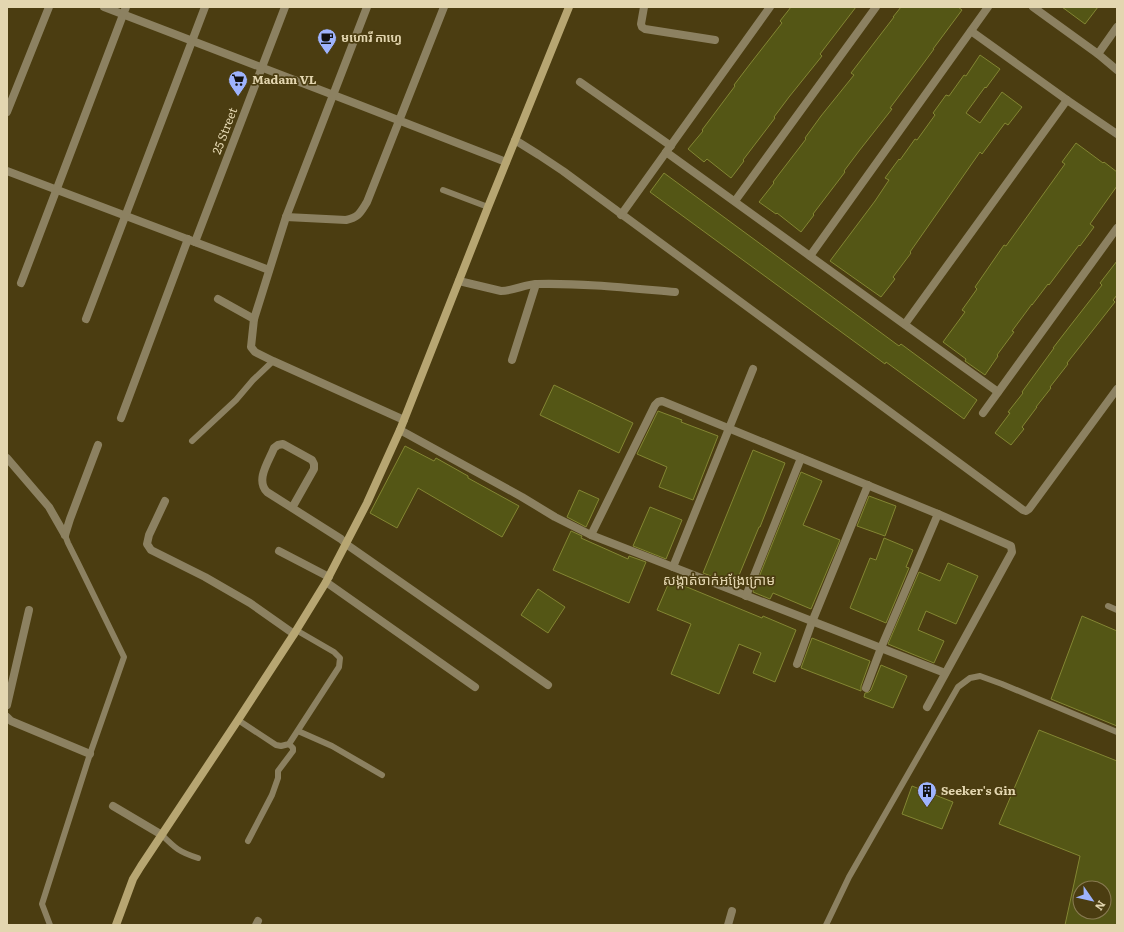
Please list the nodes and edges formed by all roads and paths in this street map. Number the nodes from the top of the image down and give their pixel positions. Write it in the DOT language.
graph roads {
  1 [pos="49,7"];
  2 [pos="104,7"];
  3 [pos="205,7"];
  4 [pos="285,7"];
  5 [pos="367,7"];
  6 [pos="444,7"];
  7 [pos="569,7"];
  8 [pos="644,7"];
  9 [pos="770,7"];
  10 [pos="876,7"];
  11 [pos="988,7"];
  12 [pos="1033,7"];
  13 [pos="125,11"];
  14 [pos="1117,27"];
  15 [pos="971,31"];
  16 [pos="193,40"];
  17 [pos="715,40"];
  18 [pos="1098,54"];
  19 [pos="262,67"];
  20 [pos="1117,70"];
  21 [pos="580,82"];
  22 [pos="332,95"];
  23 [pos="1067,100"];
  24 [pos="7,112"];
  25 [pos="400,121"];
  26 [pos="1117,134"];
  27 [pos="515,140"];
  28 [pos="668,149"];
  29 [pos="506,162"];
  30 [pos="7,171"];
  31 [pos="57,190"];
  32 [pos="443,190"];
  33 [pos="735,201"];
  34 [pos="488,207"];
  35 [pos="125,215"];
  36 [pos="621,215"];
  37 [pos="286,217"];
  38 [pos="1117,228"];
  39 [pos="192,241"];
  40 [pos="810,256"];
  41 [pos="269,270"];
  42 [pos="459,281"];
  43 [pos="21,283"];
  44 [pos="536,284"];
  45 [pos="675,292"];
  46 [pos="218,300"];
  47 [pos="86,319"];
  48 [pos="254,319"];
  49 [pos="905,324"];
  50 [pos="512,360"];
  51 [pos="273,361"];
  52 [pos="753,369"];
  53 [pos="1117,389"];
  54 [pos="998,392"];
  55 [pos="983,413"];
  56 [pos="121,418"];
  57 [pos="404,420"];
  58 [pos="729,428"];
  59 [pos="400,430"];
  60 [pos="192,441"];
  61 [pos="98,445"];
  62 [pos="7,458"];
  63 [pos="801,458"];
  64 [pos="868,485"];
  65 [pos="165,501"];
  66 [pos="292,508"];
  67 [pos="938,514"];
  68 [pos="65,535"];
  69 [pos="591,535"];
  70 [pos="346,544"];
  71 [pos="280,551"];
  72 [pos="673,567"];
  73 [pos="327,580"];
  74 [pos="746,596"];
  75 [pos="1108,606"];
  76 [pos="29,610"];
  77 [pos="1117,610"];
  78 [pos="812,622"];
  79 [pos="295,632"];
  80 [pos="881,648"];
  81 [pos="797,664"];
  82 [pos="945,673"];
  83 [pos="548,685"];
  84 [pos="475,687"];
  85 [pos="866,688"];
  86 [pos="7,703"];
  87 [pos="926,707"];
  88 [pos="7,717"];
  89 [pos="238,720"];
  90 [pos="298,731"];
  91 [pos="1117,732"];
  92 [pos="289,744"];
  93 [pos="90,754"];
  94 [pos="382,775"];
  95 [pos="112,806"];
  96 [pos="162,835"];
  97 [pos="248,841"];
  98 [pos="198,858"];
  99 [pos="732,911"];
  100 [pos="50,925"];
  101 [pos="116,925"];
  102 [pos="728,925"];
  103 [pos="826,925"];
  1 -- 24 [label="street"];
  2 -- 13 [label="street"];
  3 -- 16 [label="street"];
  4 -- 19 [label="street, 25 Street"];
  5 -- 22 [label="street"];
  6 -- 25 [label="street"];
  7 -- 27 [label="street"];
  8 -- 17 [label="street"];
  9 -- 28 [label="street"];
  10 -- 33 [label="street"];
  11 -- 15 [label="street"];
  12 -- 18 [label="street"];
  13 -- 16 [label="street"];
  13 -- 31 [label="street"];
  14 -- 18 [label="street"];
  15 -- 23 [label="street"];
  15 -- 40 [label="street"];
  16 -- 19 [label="street"];
  16 -- 35 [label="street"];
  18 -- 20 [label="street"];
  19 -- 22 [label="street"];
  19 -- 39 [label="street, 25 Street"];
  21 -- 28 [label="street"];
  22 -- 25 [label="street"];
  22 -- 37 [label="street"];
  23 -- 26 [label="street"];
  23 -- 49 [label="street"];
  25 -- 29 [label="street"];
  25 -- 37 [label="street"];
  27 -- 29 [label="street"];
  27 -- 36 [label="street"];
  28 -- 33 [label="street"];
  28 -- 36 [label="street"];
  29 -- 34 [label="street"];
  30 -- 31 [label="street"];
  31 -- 35 [label="street"];
  31 -- 43 [label="street"];
  32 -- 34 [label="lane"];
  33 -- 40 [label="street"];
  34 -- 42 [label="street"];
  35 -- 39 [label="street"];
  35 -- 47 [label="street"];
  36 -- 53 [label="street"];
  37 -- 41 [label="street"];
  38 -- 54 [label="street"];
  39 -- 41 [label="street"];
  39 -- 56 [label="street, 25 Street"];
  40 -- 49 [label="street"];
  41 -- 48 [label="street"];
  42 -- 44 [label="street"];
  42 -- 57 [label="street"];
  44 -- 45 [label="street"];
  44 -- 50 [label="street"];
  46 -- 48 [label="street"];
  48 -- 51 [label="street"];
  49 -- 54 [label="street"];
  51 -- 57 [label="street"];
  51 -- 60 [label="lane"];
  52 -- 58 [label="street"];
  54 -- 55 [label="street"];
  57 -- 59 [label="street"];
  58 -- 63 [label="street"];
  58 -- 69 [label="street"];
  58 -- 72 [label="street"];
  59 -- 69 [label="street"];
  59 -- 70 [label="street"];
  61 -- 68 [label="street"];
  62 -- 68 [label="street"];
  63 -- 64 [label="street"];
  63 -- 74 [label="street"];
  64 -- 67 [label="street"];
  64 -- 78 [label="street"];
  65 -- 79 [label="street"];
  66 -- 66 [label="street"];
  66 -- 70 [label="street"];
  67 -- 80 [label="street"];
  67 -- 82 [label="street"];
  68 -- 93 [label="lane"];
  69 -- 72 [label="street"];
  70 -- 73 [label="street"];
  70 -- 83 [label="street"];
  71 -- 73 [label="street"];
  72 -- 74 [label="street"];
  73 -- 79 [label="street"];
  73 -- 84 [label="street"];
  74 -- 78 [label="street"];
  75 -- 77 [label="lane"];
  76 -- 86 [label="street"];
  78 -- 80 [label="street"];
  78 -- 81 [label="street"];
  79 -- 89 [label="street"];
  79 -- 90 [label="lane"];
  80 -- 82 [label="street"];
  80 -- 85 [label="street"];
  82 -- 87 [label="street"];
  88 -- 93 [label="street"];
  89 -- 92 [label="lane"];
  89 -- 96 [label="street"];
  90 -- 92 [label="lane"];
  90 -- 94 [label="lane"];
  91 -- 103 [label="lane"];
  92 -- 97 [label="lane"];
  93 -- 100 [label="lane"];
  95 -- 96 [label="street"];
  96 -- 98 [label="lane"];
  96 -- 101 [label="street"];
  99 -- 102 [label="street"];
}
